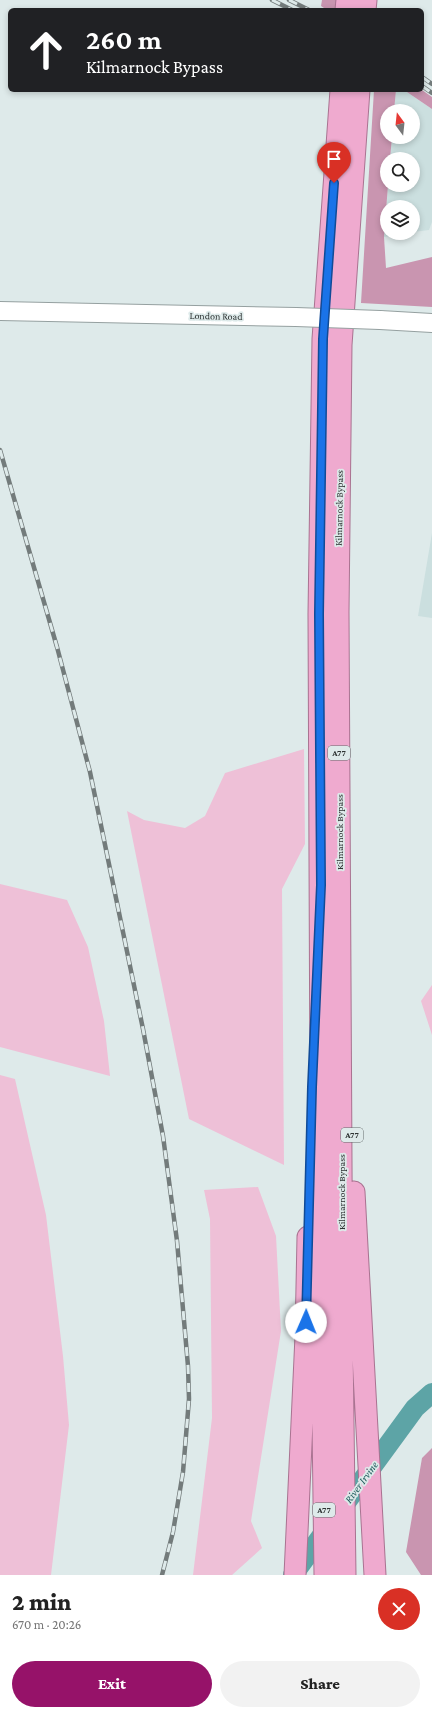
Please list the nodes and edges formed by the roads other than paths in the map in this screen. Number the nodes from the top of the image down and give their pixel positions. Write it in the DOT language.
graph roads {
  1 [pos="341,92"];
  2 [pos="359,92"];
  3 [pos="0,311"];
  4 [pos="432,323"];
  5 [pos="330,884"];
  6 [pos="295,1575"];
  7 [pos="325,1575"];
  8 [pos="345,1575"];
  9 [pos="374,1575"];
  1 -- 5 [label="highway, Kilmarnock Bypass / A77"];
  2 -- 5 [label="highway, Kilmarnock Bypass / A77"];
  3 -- 4 [label="main road, London Road, bridge"];
  5 -- 6 [label="highway, A77"];
  5 -- 7 [label="highway, Kilmarnock Bypass / A77"];
  5 -- 8 [label="highway, Kilmarnock Bypass / A77"];
  5 -- 9 [label="highway, A77"];
}
